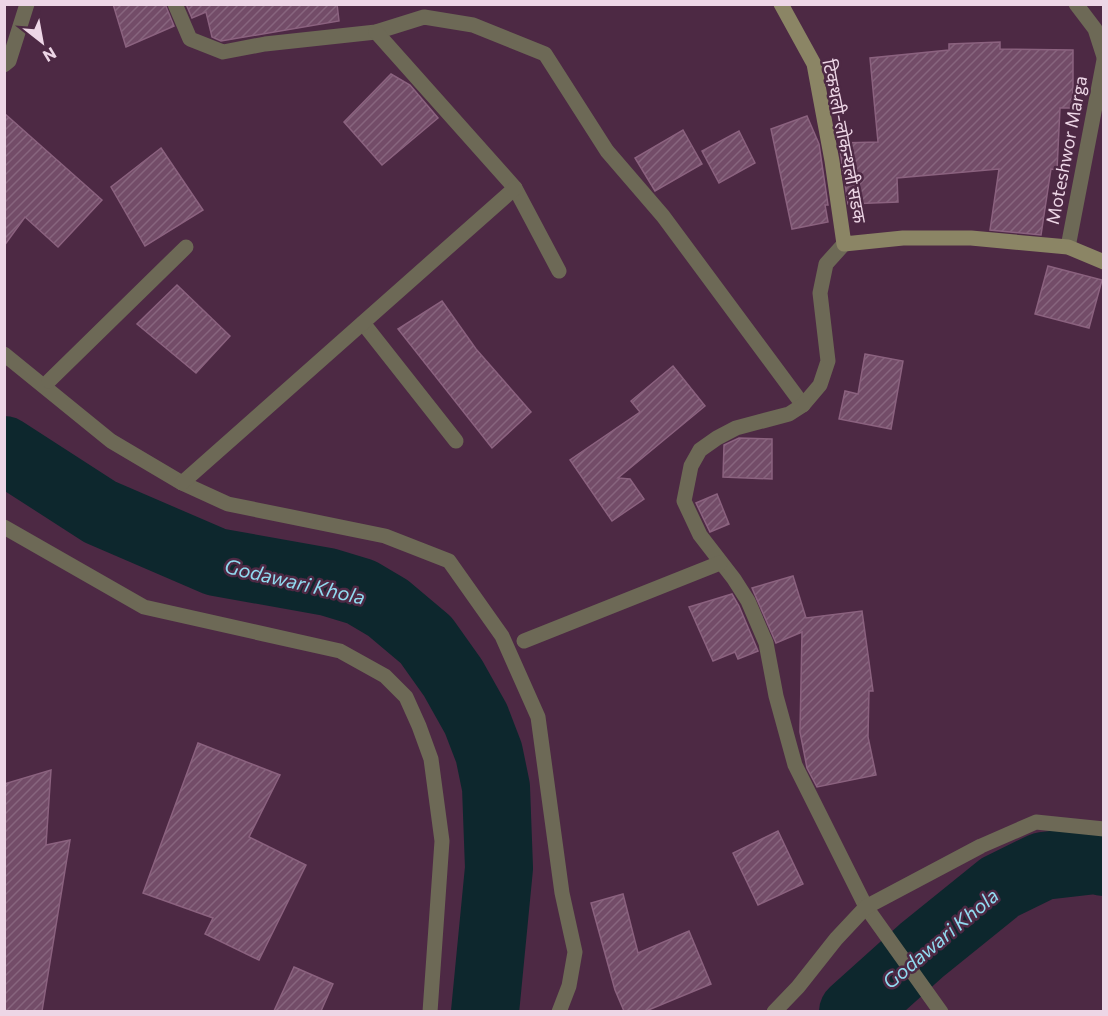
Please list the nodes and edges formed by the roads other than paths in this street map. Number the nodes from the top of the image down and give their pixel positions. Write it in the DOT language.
graph roads {
  1 [pos="27,4"];
  2 [pos="175,4"];
  3 [pos="781,4"];
  4 [pos="1076,4"];
  5 [pos="375,32"];
  6 [pos="1104,59"];
  7 [pos="4,65"];
  8 [pos="515,188"];
  9 [pos="844,244"];
  10 [pos="186,247"];
  11 [pos="1068,247"];
  12 [pos="1104,262"];
  13 [pos="559,271"];
  14 [pos="363,323"];
  15 [pos="4,354"];
  16 [pos="49,381"];
  17 [pos="803,405"];
  18 [pos="456,441"];
  19 [pos="182,483"];
  20 [pos="4,527"];
  21 [pos="720,563"];
  22 [pos="524,641"];
  23 [pos="1104,829"];
  24 [pos="866,907"];
  25 [pos="430,1011"];
  26 [pos="559,1011"];
  27 [pos="774,1011"];
  28 [pos="940,1011"];
  1 -- 7 [label="street"];
  2 -- 5 [label="street"];
  3 -- 9 [label="main road, टिकथली-लोकन्थली सडक"];
  4 -- 6 [label="street, Moteshwor Marga"];
  5 -- 8 [label="street"];
  5 -- 17 [label="street"];
  6 -- 11 [label="street, Moteshwor Marga"];
  8 -- 13 [label="street"];
  8 -- 14 [label="street"];
  9 -- 11 [label="main road, टिकथली-लोकन्थली सडक"];
  9 -- 17 [label="street"];
  10 -- 16 [label="street"];
  11 -- 12 [label="main road, टिकथली-लोकन्थली सडक"];
  14 -- 18 [label="street"];
  14 -- 19 [label="street"];
  15 -- 19 [label="street"];
  17 -- 21 [label="street"];
  19 -- 26 [label="street"];
  20 -- 25 [label="street"];
  21 -- 22 [label="street"];
  21 -- 24 [label="street"];
  23 -- 24 [label="street"];
  24 -- 27 [label="street"];
  24 -- 28 [label="street"];
}
